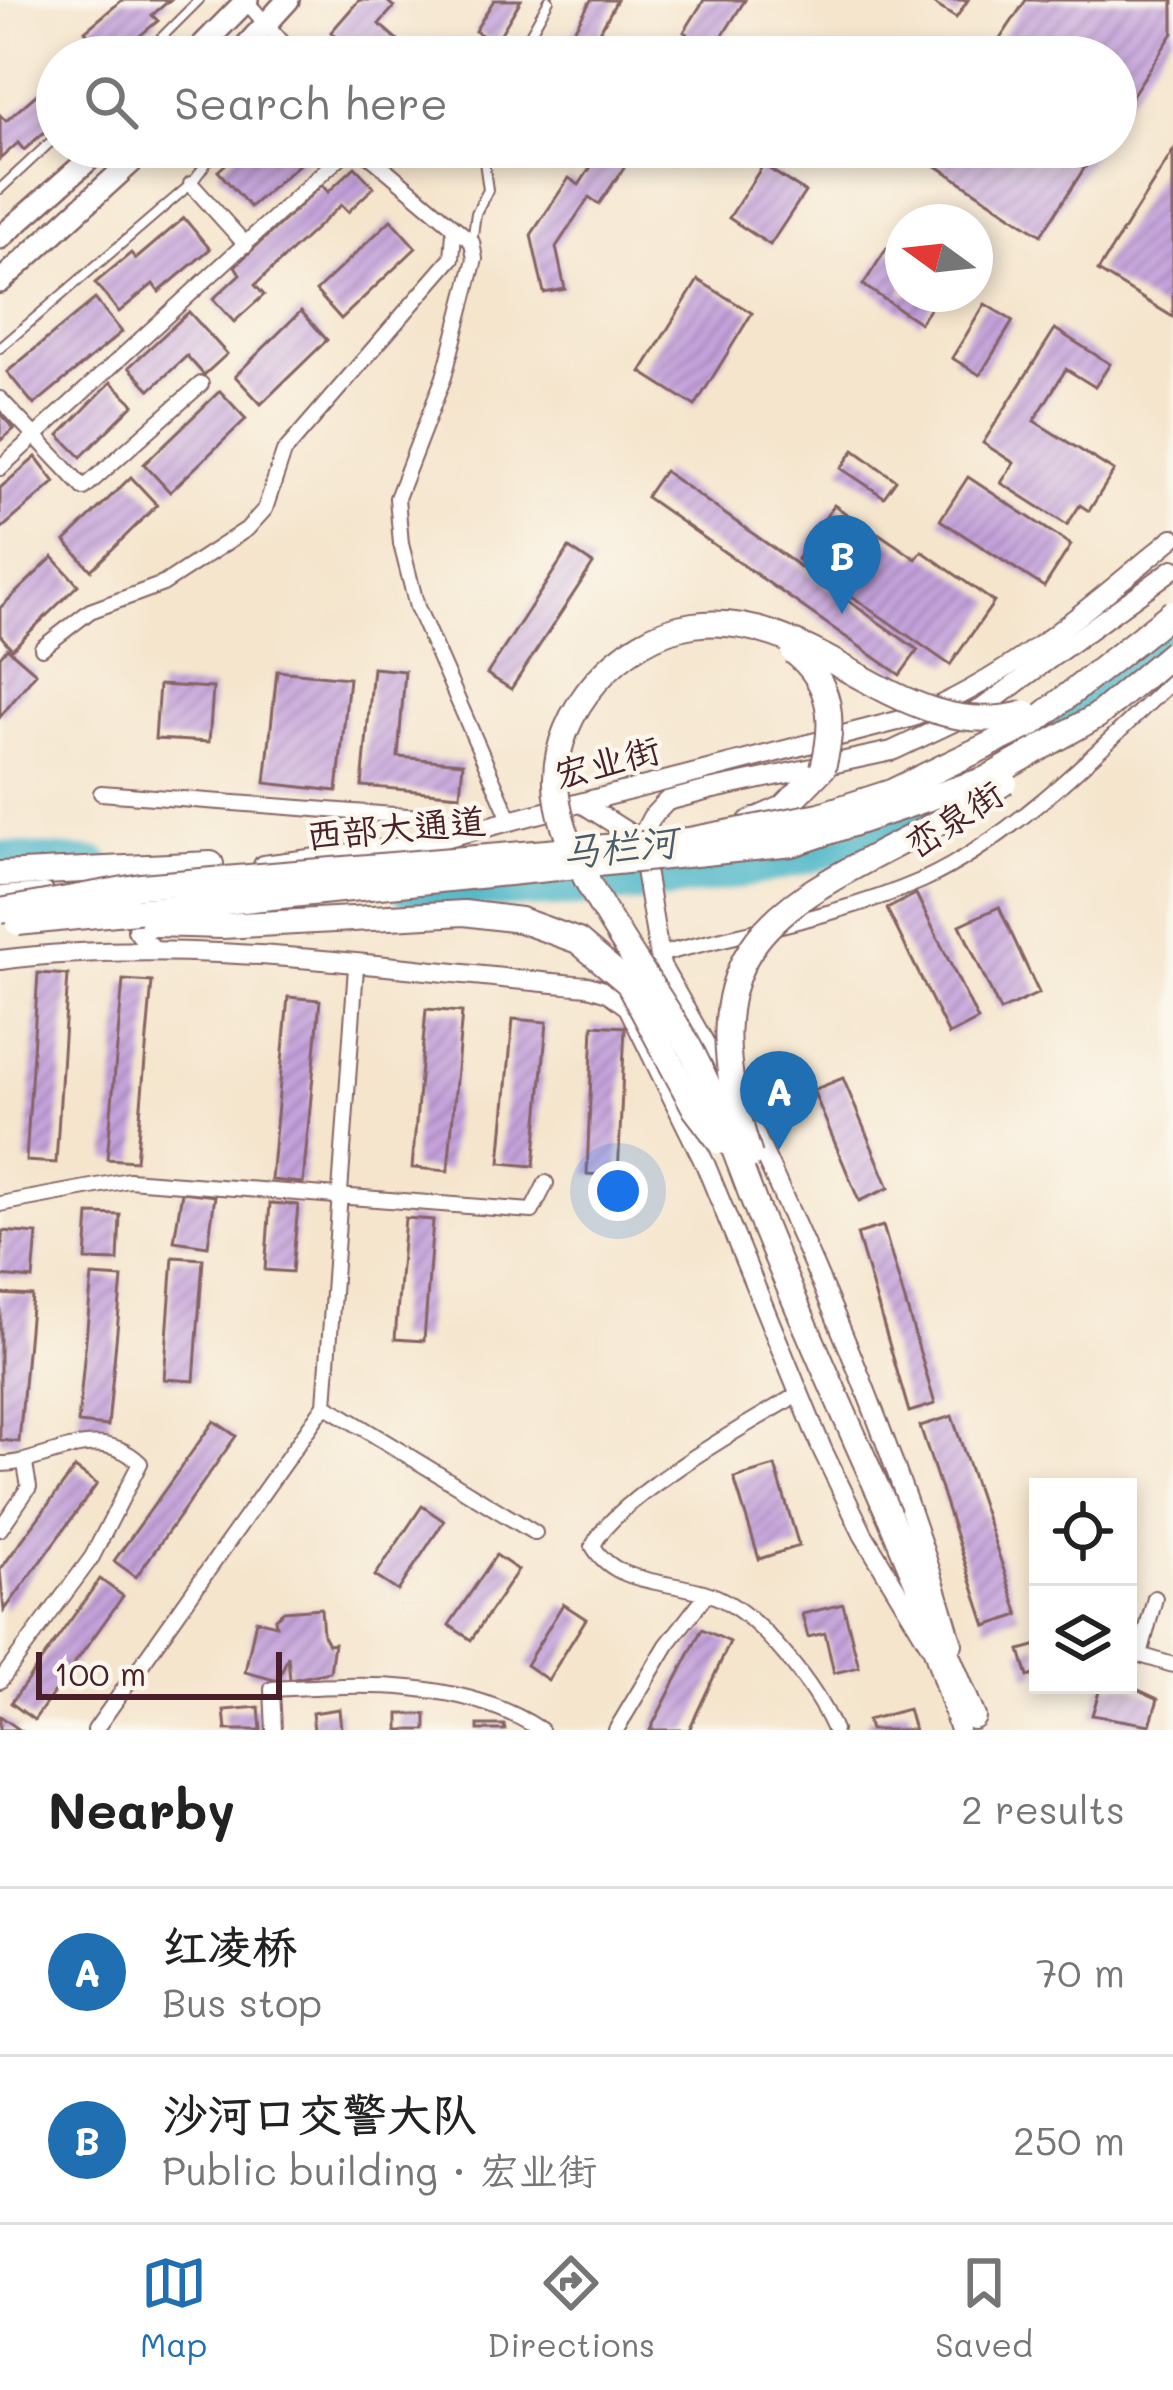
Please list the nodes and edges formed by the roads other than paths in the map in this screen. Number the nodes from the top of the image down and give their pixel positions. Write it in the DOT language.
graph roads {
  1 [pos="200,0"];
  2 [pos="246,0"];
  3 [pos="288,0"];
  4 [pos="549,0"];
  5 [pos="267,23"];
  6 [pos="163,36"];
  7 [pos="211,36"];
  8 [pos="255,36"];
  9 [pos="276,36"];
  10 [pos="529,36"];
  11 [pos="36,156"];
  12 [pos="79,168"];
  13 [pos="125,168"];
  14 [pos="203,168"];
  15 [pos="332,168"];
  16 [pos="379,168"];
  17 [pos="485,168"];
  18 [pos="191,184"];
  19 [pos="0,189"];
  20 [pos="454,232"];
  21 [pos="0,238"];
  22 [pos="472,242"];
  23 [pos="246,245"];
  24 [pos="0,282"];
  25 [pos="0,348"];
  26 [pos="201,384"];
  27 [pos="0,399"];
  28 [pos="36,437"];
  29 [pos="0,468"];
  30 [pos="1173,538"];
  31 [pos="1173,568"];
  32 [pos="1173,612"];
  33 [pos="773,636"];
  34 [pos="43,648"];
  35 [pos="1173,652"];
  36 [pos="1173,680"];
  37 [pos="1071,693"];
  38 [pos="1097,716"];
  39 [pos="101,794"];
  40 [pos="583,804"];
  41 [pos="511,819"];
  42 [pos="478,829"];
  43 [pos="708,836"];
  44 [pos="640,840"];
  45 [pos="356,867"];
  46 [pos="0,874"];
  47 [pos="165,877"];
  48 [pos="0,896"];
  49 [pos="0,910"];
  50 [pos="49,920"];
  51 [pos="0,925"];
  52 [pos="153,950"];
  53 [pos="658,955"];
  54 [pos="0,960"];
  55 [pos="356,967"];
  56 [pos="588,986"];
  57 [pos="741,1172"];
  58 [pos="546,1183"];
  59 [pos="340,1198"];
  60 [pos="0,1204"];
  61 [pos="810,1341"];
  62 [pos="799,1394"];
  63 [pos="325,1405"];
  64 [pos="0,1464"];
  65 [pos="25,1464"];
  66 [pos="889,1515"];
  67 [pos="0,1529"];
  68 [pos="535,1533"];
  69 [pos="706,1595"];
  70 [pos="1155,1598"];
  71 [pos="933,1650"];
  72 [pos="1173,1665"];
  73 [pos="0,1681"];
  74 [pos="970,1726"];
  75 [pos="95,1730"];
  76 [pos="274,1730"];
  77 [pos="541,1730"];
  78 [pos="616,1730"];
  79 [pos="834,1730"];
  1 -- 6 [label="lane"];
  2 -- 5 [label="street"];
  2 -- 7 [label="main road"];
  3 -- 5 [label="main road"];
  4 -- 10 [label="lane"];
  5 -- 8 [label="main road"];
  5 -- 9 [label="street"];
  11 -- 19 [label="lane"];
  12 -- 21 [label="main road"];
  13 -- 24 [label="main road"];
  14 -- 18 [label="lane"];
  15 -- 23 [label="street"];
  16 -- 20 [label="street"];
  17 -- 22 [label="lane"];
  18 -- 23 [label="street"];
  18 -- 25 [label="lane"];
  20 -- 22 [label="street"];
  20 -- 34 [label="street"];
  22 -- 41 [label="street"];
  23 -- 28 [label="street"];
  26 -- 28 [label="street"];
  27 -- 28 [label="street"];
  28 -- 29 [label="street"];
  30 -- 40 [label="main road, 宏业街"];
  31 -- 44 [label="main road, 宏业街"];
  32 -- 37 [label="highway, 西部大通道, bridge"];
  33 -- 37 [label="highway, bridge"];
  33 -- 43 [label="highway, bridge"];
  33 -- 57 [label="highway, bridge"];
  35 -- 38 [label="highway, 西部大通道, bridge"];
  36 -- 53 [label="street, 峦泉街"];
  37 -- 43 [label="highway, 西部大通道, bridge"];
  38 -- 50 [label="highway, 西部大通道, bridge"];
  38 -- 61 [label="highway, bridge"];
  39 -- 42 [label="street"];
  40 -- 41 [label="main road, 宏业街"];
  40 -- 44 [label="main road"];
  41 -- 42 [label="main road, 宏业街"];
  42 -- 47 [label="main road, 宏业街, bridge"];
  43 -- 45 [label="highway, 西部大通道, bridge"];
  44 -- 53 [label="main road"];
  45 -- 46 [label="highway, bridge"];
  45 -- 49 [label="highway, 西部大通道, bridge"];
  47 -- 48 [label="main road, 宏业街"];
  47 -- 52 [label="main road"];
  50 -- 51 [label="highway, 西部大通道, bridge"];
  50 -- 57 [label="highway, bridge"];
  52 -- 54 [label="main road"];
  52 -- 55 [label="main road"];
  53 -- 56 [label="main road"];
  53 -- 74 [label="main road"];
  55 -- 56 [label="main road"];
  55 -- 59 [label="street"];
  56 -- 62 [label="main road"];
  57 -- 61 [label="highway, bridge"];
  58 -- 59 [label="street"];
  59 -- 60 [label="street"];
  59 -- 63 [label="street"];
  61 -- 66 [label="highway, bridge"];
  62 -- 69 [label="street"];
  62 -- 71 [label="main road"];
  63 -- 68 [label="street"];
  63 -- 75 [label="street"];
  64 -- 65 [label="street"];
  65 -- 67 [label="street"];
  65 -- 73 [label="street"];
  66 -- 71 [label="highway"];
  66 -- 74 [label="highway"];
  69 -- 78 [label="street"];
  69 -- 79 [label="street"];
  70 -- 72 [label="street"];
  71 -- 74 [label="main road"];
  76 -- 77 [label="street"];
}
